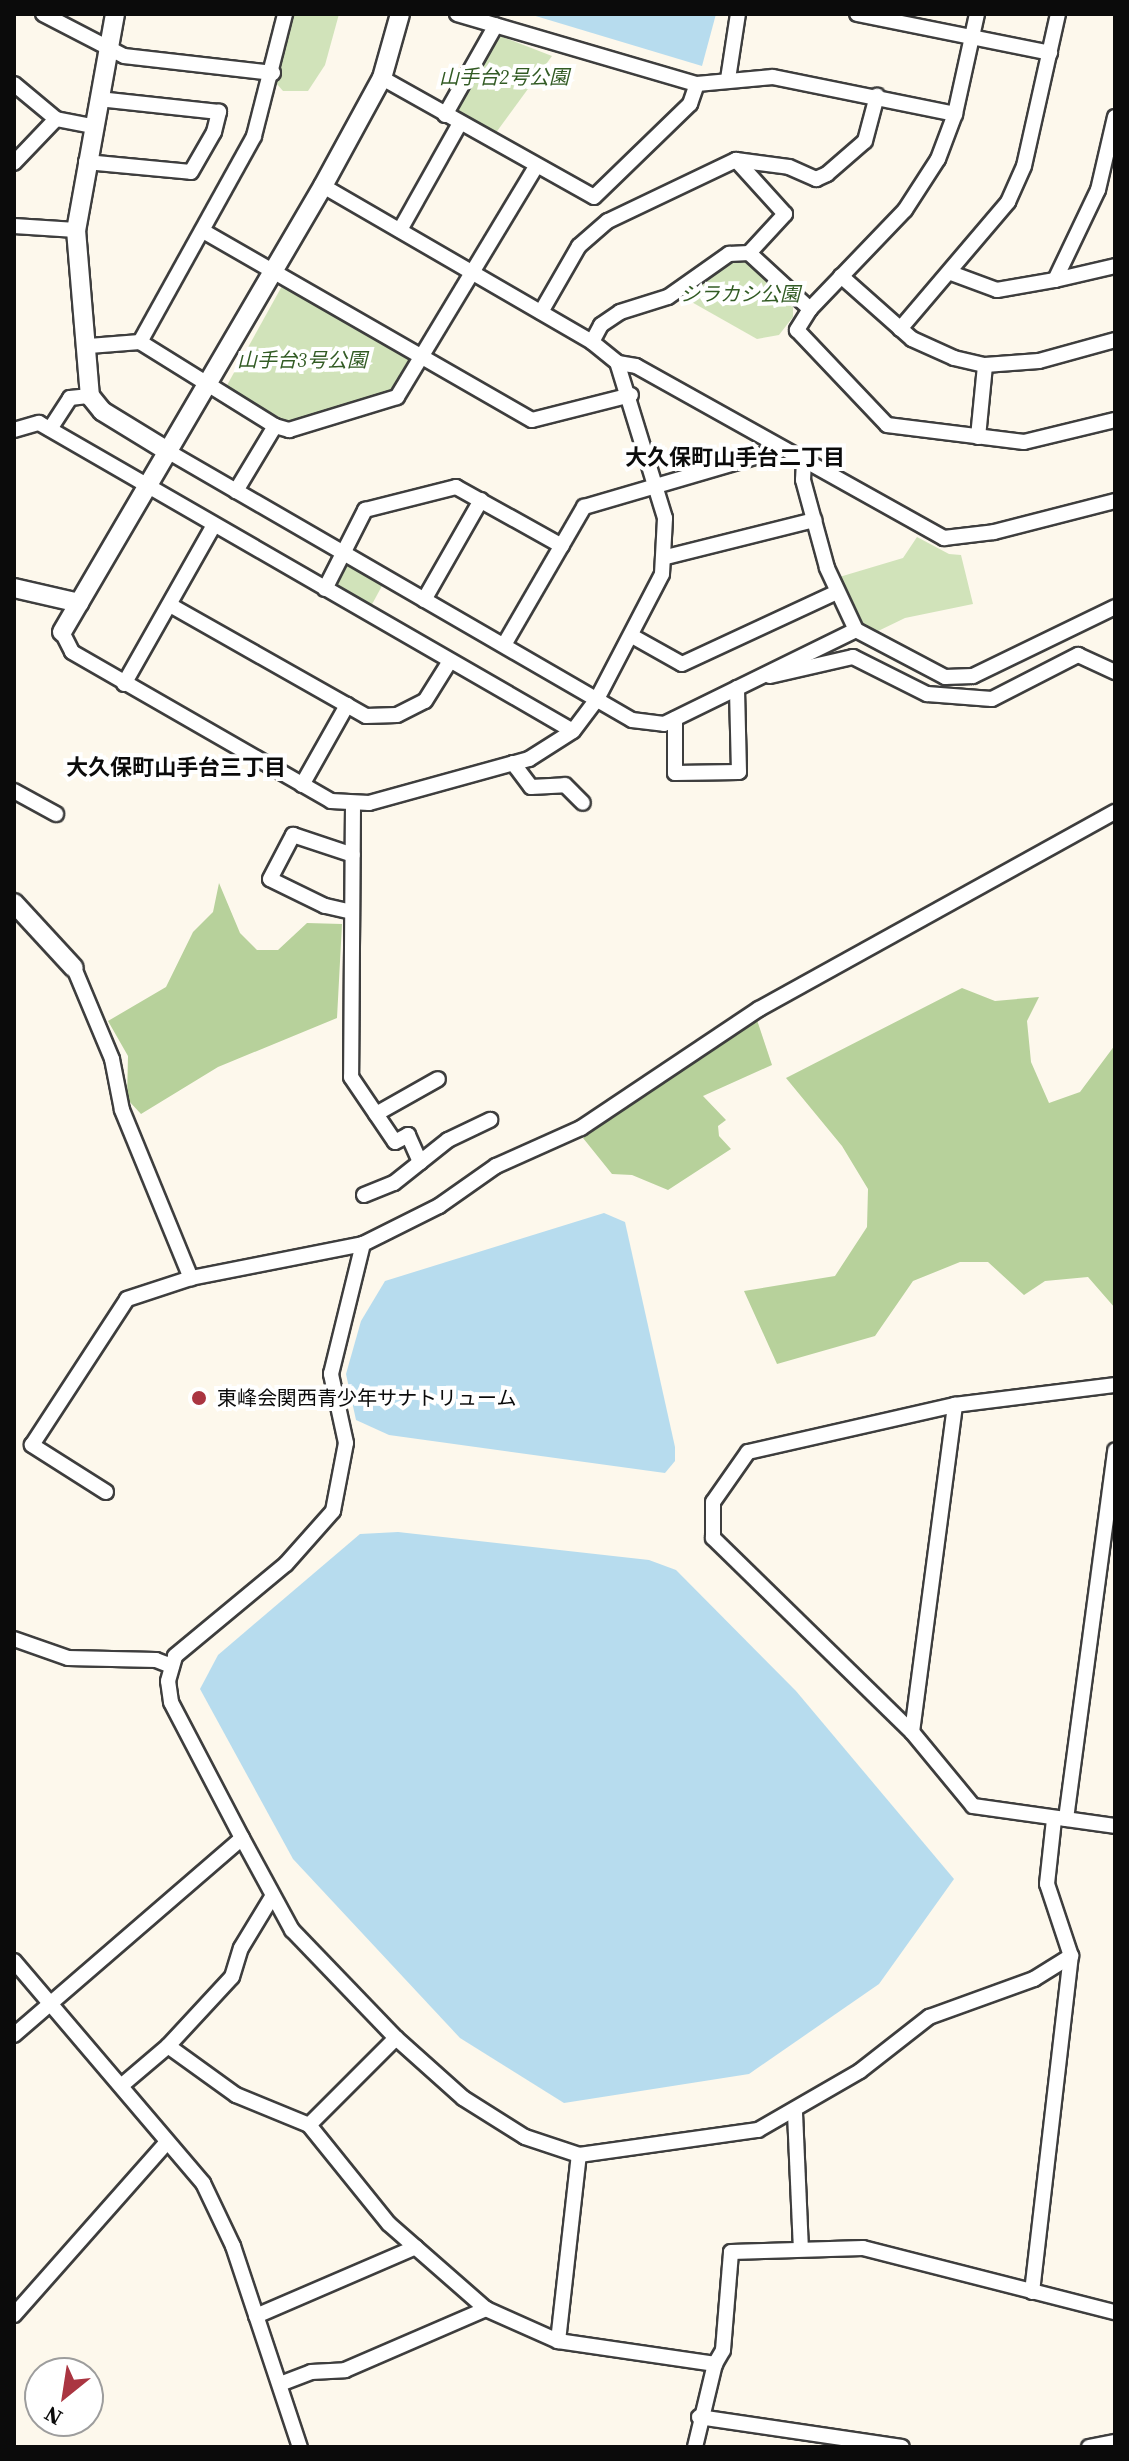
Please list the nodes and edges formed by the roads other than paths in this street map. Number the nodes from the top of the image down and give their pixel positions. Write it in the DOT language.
graph roads {
  1 [pos="43,14"];
  2 [pos="115,14"];
  3 [pos="285,14"];
  4 [pos="400,14"];
  5 [pos="457,14"];
  6 [pos="738,14"];
  7 [pos="857,14"];
  8 [pos="977,14"];
  9 [pos="1058,14"];
  10 [pos="903,19"];
  11 [pos="496,25"];
  12 [pos="972,37"];
  13 [pos="108,51"];
  14 [pos="1050,53"];
  15 [pos="273,73"];
  16 [pos="382,78"];
  17 [pos="728,79"];
  18 [pos="14,84"];
  19 [pos="697,84"];
  20 [pos="877,96"];
  21 [pos="99,99"];
  22 [pos="955,114"];
  23 [pos="445,115"];
  24 [pos="1115,117"];
  25 [pos="56,119"];
  26 [pos="460,123"];
  27 [pos="93,126"];
  28 [pos="736,160"];
  29 [pos="86,162"];
  30 [pos="14,163"];
  31 [pos="536,167"];
  32 [pos="323,186"];
  33 [pos="1115,186"];
  34 [pos="1098,190"];
  35 [pos="14,226"];
  36 [pos="76,230"];
  37 [pos="400,230"];
  38 [pos="203,231"];
  39 [pos="749,253"];
  40 [pos="1115,266"];
  41 [pos="273,272"];
  42 [pos="474,273"];
  43 [pos="951,273"];
  44 [pos="841,276"];
  45 [pos="1055,280"];
  46 [pos="810,309"];
  47 [pos="541,312"];
  48 [pos="900,329"];
  49 [pos="1115,340"];
  50 [pos="140,342"];
  51 [pos="592,342"];
  52 [pos="89,346"];
  53 [pos="424,359"];
  54 [pos="617,362"];
  55 [pos="985,365"];
  56 [pos="208,384"];
  57 [pos="631,395"];
  58 [pos="90,396"];
  59 [pos="1115,420"];
  60 [pos="275,426"];
  61 [pos="50,429"];
  62 [pos="14,430"];
  63 [pos="978,437"];
  64 [pos="782,449"];
  65 [pos="169,452"];
  66 [pos="804,461"];
  67 [pos="148,487"];
  68 [pos="657,487"];
  69 [pos="236,491"];
  70 [pos="481,500"];
  71 [pos="1115,501"];
  72 [pos="814,520"];
  73 [pos="214,525"];
  74 [pos="562,546"];
  75 [pos="343,553"];
  76 [pos="666,557"];
  77 [pos="14,588"];
  78 [pos="325,589"];
  79 [pos="837,592"];
  80 [pos="424,600"];
  81 [pos="79,603"];
  82 [pos="170,605"];
  83 [pos="1115,607"];
  84 [pos="856,630"];
  85 [pos="62,632"];
  86 [pos="632,636"];
  87 [pos="504,645"];
  88 [pos="450,661"];
  89 [pos="1115,672"];
  90 [pos="767,673"];
  91 [pos="124,684"];
  92 [pos="737,688"];
  93 [pos="597,699"];
  94 [pos="347,705"];
  95 [pos="675,719"];
  96 [pos="573,731"];
  97 [pos="513,763"];
  98 [pos="302,785"];
  99 [pos="14,791"];
  100 [pos="583,803"];
  101 [pos="353,804"];
  102 [pos="1115,812"];
  103 [pos="56,814"];
  104 [pos="353,855"];
  105 [pos="14,903"];
  106 [pos="352,912"];
  107 [pos="74,968"];
  108 [pos="438,1079"];
  109 [pos="376,1114"];
  110 [pos="490,1120"];
  111 [pos="420,1162"];
  112 [pos="364,1195"];
  113 [pos="363,1244"];
  114 [pos="191,1278"];
  115 [pos="1115,1385"];
  116 [pos="955,1405"];
  117 [pos="1115,1450"];
  118 [pos="106,1492"];
  119 [pos="14,1639"];
  120 [pos="172,1666"];
  121 [pos="912,1732"];
  122 [pos="1060,1819"];
  123 [pos="1115,1826"];
  124 [pos="242,1838"];
  125 [pos="272,1897"];
  126 [pos="1071,1956"];
  127 [pos="14,1961"];
  128 [pos="51,2005"];
  129 [pos="14,2035"];
  130 [pos="396,2038"];
  131 [pos="168,2046"];
  132 [pos="121,2086"];
  133 [pos="795,2113"];
  134 [pos="309,2125"];
  135 [pos="167,2142"];
  136 [pos="579,2155"];
  137 [pos="416,2247"];
  138 [pos="801,2248"];
  139 [pos="1032,2292"];
  140 [pos="486,2309"];
  141 [pos="1115,2312"];
  142 [pos="14,2315"];
  143 [pos="256,2316"];
  144 [pos="558,2341"];
  145 [pos="715,2364"];
  146 [pos="280,2384"];
  147 [pos="699,2417"];
  148 [pos="1115,2442"];
  149 [pos="861,2444"];
  150 [pos="300,2447"];
  151 [pos="695,2447"];
  152 [pos="902,2447"];
  153 [pos="1089,2447"];
  1 -- 13 [label="street"];
  2 -- 13 [label="street"];
  3 -- 15 [label="street"];
  4 -- 16 [label="street"];
  5 -- 11 [label="street"];
  6 -- 17 [label="street"];
  7 -- 10 [label="street"];
  8 -- 12 [label="street"];
  9 -- 14 [label="street"];
  10 -- 12 [label="street"];
  11 -- 19 [label="street"];
  11 -- 23 [label="street"];
  12 -- 14 [label="street"];
  12 -- 22 [label="street"];
  13 -- 15 [label="street"];
  13 -- 21 [label="street"];
  14 -- 43 [label="street"];
  15 -- 38 [label="street"];
  16 -- 23 [label="street"];
  16 -- 32 [label="street"];
  17 -- 19 [label="street"];
  17 -- 20 [label="street"];
  18 -- 25 [label="street"];
  19 -- 31 [label="street"];
  20 -- 22 [label="street"];
  20 -- 28 [label="street"];
  21 -- 27 [label="street"];
  21 -- 29 [label="street"];
  22 -- 44 [label="street"];
  23 -- 26 [label="street"];
  24 -- 34 [label="street"];
  25 -- 27 [label="street"];
  25 -- 30 [label="street"];
  26 -- 31 [label="street"];
  26 -- 37 [label="street"];
  27 -- 29 [label="street"];
  28 -- 39 [label="street"];
  28 -- 47 [label="street"];
  29 -- 36 [label="street"];
  31 -- 42 [label="street"];
  32 -- 37 [label="street"];
  32 -- 41 [label="street"];
  33 -- 34 [label="street"];
  34 -- 45 [label="street"];
  35 -- 36 [label="street"];
  36 -- 52 [label="street"];
  37 -- 42 [label="street"];
  38 -- 41 [label="street"];
  38 -- 50 [label="street"];
  39 -- 46 [label="street"];
  39 -- 51 [label="street"];
  40 -- 45 [label="street"];
  41 -- 53 [label="street"];
  41 -- 56 [label="street"];
  42 -- 47 [label="street"];
  42 -- 53 [label="street"];
  43 -- 45 [label="street"];
  43 -- 48 [label="street"];
  44 -- 46 [label="street"];
  44 -- 48 [label="street"];
  46 -- 63 [label="street"];
  47 -- 51 [label="street"];
  48 -- 55 [label="street"];
  49 -- 55 [label="street"];
  50 -- 52 [label="street"];
  50 -- 56 [label="street"];
  51 -- 54 [label="street"];
  52 -- 58 [label="street"];
  53 -- 57 [label="street"];
  53 -- 60 [label="street"];
  54 -- 57 [label="street"];
  54 -- 64 [label="street"];
  55 -- 63 [label="street"];
  56 -- 60 [label="street"];
  56 -- 65 [label="street"];
  57 -- 68 [label="street"];
  58 -- 61 [label="street"];
  58 -- 65 [label="street"];
  59 -- 63 [label="street"];
  60 -- 69 [label="street"];
  61 -- 62 [label="street"];
  61 -- 67 [label="street"];
  64 -- 66 [label="street"];
  64 -- 68 [label="street"];
  65 -- 67 [label="street"];
  65 -- 69 [label="street"];
  66 -- 71 [label="street"];
  66 -- 72 [label="street"];
  67 -- 73 [label="street"];
  67 -- 81 [label="street"];
  68 -- 74 [label="street"];
  68 -- 76 [label="street"];
  69 -- 75 [label="street"];
  70 -- 74 [label="street"];
  70 -- 75 [label="street"];
  70 -- 80 [label="street"];
  72 -- 76 [label="street"];
  72 -- 79 [label="street"];
  73 -- 78 [label="street"];
  73 -- 82 [label="street"];
  74 -- 87 [label="street"];
  75 -- 78 [label="street"];
  75 -- 80 [label="street"];
  76 -- 86 [label="street"];
  77 -- 81 [label="street"];
  78 -- 88 [label="street"];
  79 -- 84 [label="street"];
  79 -- 86 [label="street"];
  80 -- 87 [label="street"];
  81 -- 85 [label="street"];
  82 -- 91 [label="street"];
  82 -- 94 [label="street"];
  83 -- 84 [label="street"];
  84 -- 90 [label="street"];
  85 -- 91 [label="street"];
  86 -- 93 [label="street"];
  87 -- 93 [label="street"];
  88 -- 94 [label="street"];
  88 -- 96 [label="street"];
  89 -- 90 [label="street"];
  90 -- 92 [label="street"];
  91 -- 98 [label="street"];
  92 -- 95 [label="street"];
  92 -- 95 [label="street"];
  93 -- 95 [label="street"];
  93 -- 96 [label="street"];
  94 -- 98 [label="street"];
  96 -- 97 [label="street"];
  97 -- 100 [label="street"];
  97 -- 101 [label="street"];
  98 -- 101 [label="street"];
  99 -- 103 [label="street"];
  101 -- 104 [label="street"];
  102 -- 113 [label="street"];
  104 -- 106 [label="street"];
  104 -- 106 [label="street"];
  105 -- 107 [label="street"];
  106 -- 109 [label="street"];
  107 -- 114 [label="street"];
  108 -- 109 [label="street"];
  109 -- 111 [label="street"];
  110 -- 111 [label="street"];
  111 -- 112 [label="street"];
  113 -- 114 [label="street"];
  113 -- 120 [label="street"];
  114 -- 118 [label="street"];
  115 -- 116 [label="street"];
  116 -- 121 [label="street"];
  116 -- 121 [label="street"];
  117 -- 122 [label="street"];
  119 -- 120 [label="street"];
  120 -- 124 [label="street"];
  121 -- 122 [label="street"];
  122 -- 123 [label="street"];
  122 -- 126 [label="street"];
  124 -- 125 [label="street"];
  124 -- 128 [label="street"];
  125 -- 130 [label="street"];
  125 -- 131 [label="street"];
  126 -- 133 [label="street"];
  126 -- 139 [label="street"];
  127 -- 128 [label="street"];
  128 -- 129 [label="street"];
  128 -- 132 [label="street"];
  130 -- 134 [label="street"];
  130 -- 136 [label="street"];
  131 -- 132 [label="street"];
  131 -- 134 [label="street"];
  132 -- 135 [label="street"];
  133 -- 136 [label="street"];
  133 -- 138 [label="street"];
  134 -- 137 [label="street"];
  135 -- 142 [label="street"];
  135 -- 143 [label="street"];
  136 -- 144 [label="street"];
  137 -- 140 [label="street"];
  137 -- 143 [label="street"];
  138 -- 139 [label="street"];
  138 -- 145 [label="street"];
  139 -- 141 [label="street"];
  140 -- 144 [label="street"];
  140 -- 146 [label="street"];
  143 -- 146 [label="street"];
  144 -- 145 [label="street"];
  145 -- 147 [label="street"];
  146 -- 150 [label="street"];
  147 -- 149 [label="street"];
  147 -- 151 [label="street"];
  148 -- 153 [label="street"];
  149 -- 152 [label="street"];
}
